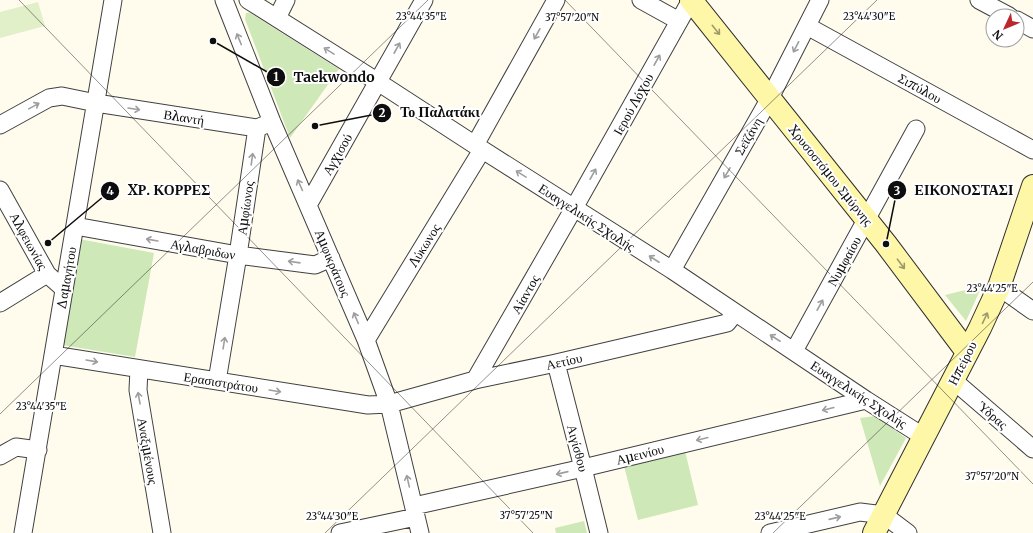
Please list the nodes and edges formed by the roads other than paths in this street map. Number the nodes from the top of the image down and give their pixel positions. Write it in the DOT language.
graph roads {
  1 [pos="113,0"];
  2 [pos="224,0"];
  3 [pos="248,0"];
  4 [pos="286,0"];
  5 [pos="424,0"];
  6 [pos="556,0"];
  7 [pos="641,0"];
  8 [pos="691,0"];
  9 [pos="820,0"];
  10 [pos="979,0"];
  11 [pos="994,8"];
  12 [pos="277,18"];
  13 [pos="679,21"];
  14 [pos="807,26"];
  15 [pos="378,82"];
  16 [pos="770,98"];
  17 [pos="96,103"];
  18 [pos="0,125"];
  19 [pos="264,125"];
  20 [pos="916,129"];
  21 [pos="479,148"];
  22 [pos="1033,150"];
  23 [pos="1033,186"];
  24 [pos="0,190"];
  25 [pos="308,205"];
  26 [pos="574,208"];
  27 [pos="867,220"];
  28 [pos="75,226"];
  29 [pos="238,255"];
  30 [pos="331,258"];
  31 [pos="672,270"];
  32 [pos="47,274"];
  33 [pos="999,287"];
  34 [pos="64,289"];
  35 [pos="0,303"];
  36 [pos="1033,311"];
  37 [pos="735,313"];
  38 [pos="366,340"];
  39 [pos="794,351"];
  40 [pos="967,352"];
  41 [pos="53,354"];
  42 [pos="556,363"];
  43 [pos="139,369"];
  44 [pos="475,380"];
  45 [pos="953,380"];
  46 [pos="218,381"];
  47 [pos="866,400"];
  48 [pos="390,404"];
  49 [pos="924,437"];
  50 [pos="1033,449"];
  51 [pos="38,450"];
  52 [pos="0,456"];
  53 [pos="584,468"];
  54 [pos="417,519"];
  55 [pos="879,524"];
  56 [pos="23,533"];
  57 [pos="162,533"];
  58 [pos="340,533"];
  59 [pos="599,533"];
  60 [pos="770,533"];
  61 [pos="908,533"];
  1 -- 17 [label="street, Δαμαγήτου"];
  19 -- 2 [label="street, Αμφικράτους, one-way"];
  3 -- 12 [label="street, Ευαγγελικής Σχολής"];
  4 -- 12 [label="street"];
  15 -- 5 [label="street, Αγχισού, one-way"];
  6 -- 21 [label="street, Λύκωνος, one-way"];
  7 -- 13 [label="street"];
  8 -- 13 [label="street, Ιερού Λόχου"];
  8 -- 16 [label="street, Χρυσοστόμου Σμύρνης, one-way"];
  9 -- 14 [label="street, Σεϊζάνη"];
  10 -- 11 [label="street"];
  15 -- 12 [label="street, Ευαγγελικής Σχολής, one-way"];
  26 -- 13 [label="street, Ιερού Λόχου, one-way"];
  14 -- 16 [label="street, Σεϊζάνη, one-way"];
  14 -- 22 [label="street, Σιπύλου"];
  15 -- 21 [label="street, Ευαγγελικής Σχολής"];
  15 -- 25 [label="street, Αγχισού"];
  16 -- 27 [label="street, Χρυσοστόμου Σμύρνης"];
  16 -- 31 [label="street, Σεϊζάνη, one-way"];
  18 -- 17 [label="street, Βλαντή, one-way"];
  17 -- 19 [label="street, Βλαντή, one-way"];
  17 -- 28 [label="street, Δαμαγήτου"];
  25 -- 19 [label="street, Αμφικράτους, one-way"];
  29 -- 19 [label="street, Αμφίωνος, one-way"];
  20 -- 27 [label="street, Νυμφαίου"];
  26 -- 21 [label="street, Ευαγγελικής Σχολής, one-way"];
  21 -- 38 [label="street, Λύκωνος"];
  23 -- 33 [label="street, Ηπείρου"];
  24 -- 32 [label="street, Αλφειωνίας"];
  25 -- 30 [label="street, Αμφικράτους"];
  31 -- 26 [label="street, Ευαγγελικής Σχολής, one-way"];
  26 -- 44 [label="street, Αίαντος"];
  39 -- 27 [label="street, Νυμφαίου, one-way"];
  27 -- 40 [label="street, Χρυσοστόμου Σμύρνης, one-way"];
  29 -- 28 [label="street, Αγλαβριδων, one-way"];
  28 -- 34 [label="street, Δαμαγήτου"];
  30 -- 29 [label="street, Αγλαβριδων, one-way"];
  46 -- 29 [label="street, Αμφίωνος, one-way"];
  38 -- 30 [label="street, Αμφικράτους, one-way"];
  31 -- 37 [label="street, Ευαγγελικής Σχολής"];
  32 -- 34 [label="street, Αλφειωνίας"];
  32 -- 35 [label="street"];
  33 -- 36 [label="street"];
  40 -- 33 [label="street, Ηπείρου, one-way"];
  34 -- 41 [label="street, Δαμαγήτου"];
  39 -- 37 [label="street, Ευαγγελικής Σχολής, one-way"];
  37 -- 42 [label="street, Αετίου"];
  38 -- 48 [label="street, Αμφικράτους"];
  39 -- 47 [label="street, Ευαγγελικής Σχολής"];
  40 -- 45 [label="street, Ηπείρου"];
  41 -- 43 [label="street, Ερασιστράτου, one-way"];
  41 -- 51 [label="street, Δαμαγήτου"];
  42 -- 44 [label="street, Αετίου"];
  42 -- 53 [label="street, Αιγίσθου"];
  43 -- 46 [label="street, Ερασιστράτου"];
  57 -- 43 [label="street, Αναξιμένους, one-way"];
  44 -- 48 [label="street, Αετίου"];
  45 -- 49 [label="street, Ηπείρου"];
  45 -- 50 [label="street, Ύδρας"];
  46 -- 48 [label="street, Ερασιστράτου, one-way"];
  47 -- 49 [label="street, Ευαγγελικής Σχολής"];
  47 -- 53 [label="street, Αμεινίου, one-way"];
  54 -- 48 [label="street, Αμφικράτους, one-way"];
  49 -- 55 [label="street, Ηπείρου"];
  51 -- 52 [label="street"];
  51 -- 56 [label="street, Δαμαγήτου"];
  53 -- 54 [label="street, Αμεινίου, one-way"];
  53 -- 59 [label="street, Αιγίσθου"];
  54 -- 58 [label="street, Αμεινίου"];
  60 -- 55 [label="street, one-way"];
  55 -- 61 [label="street"];
}
